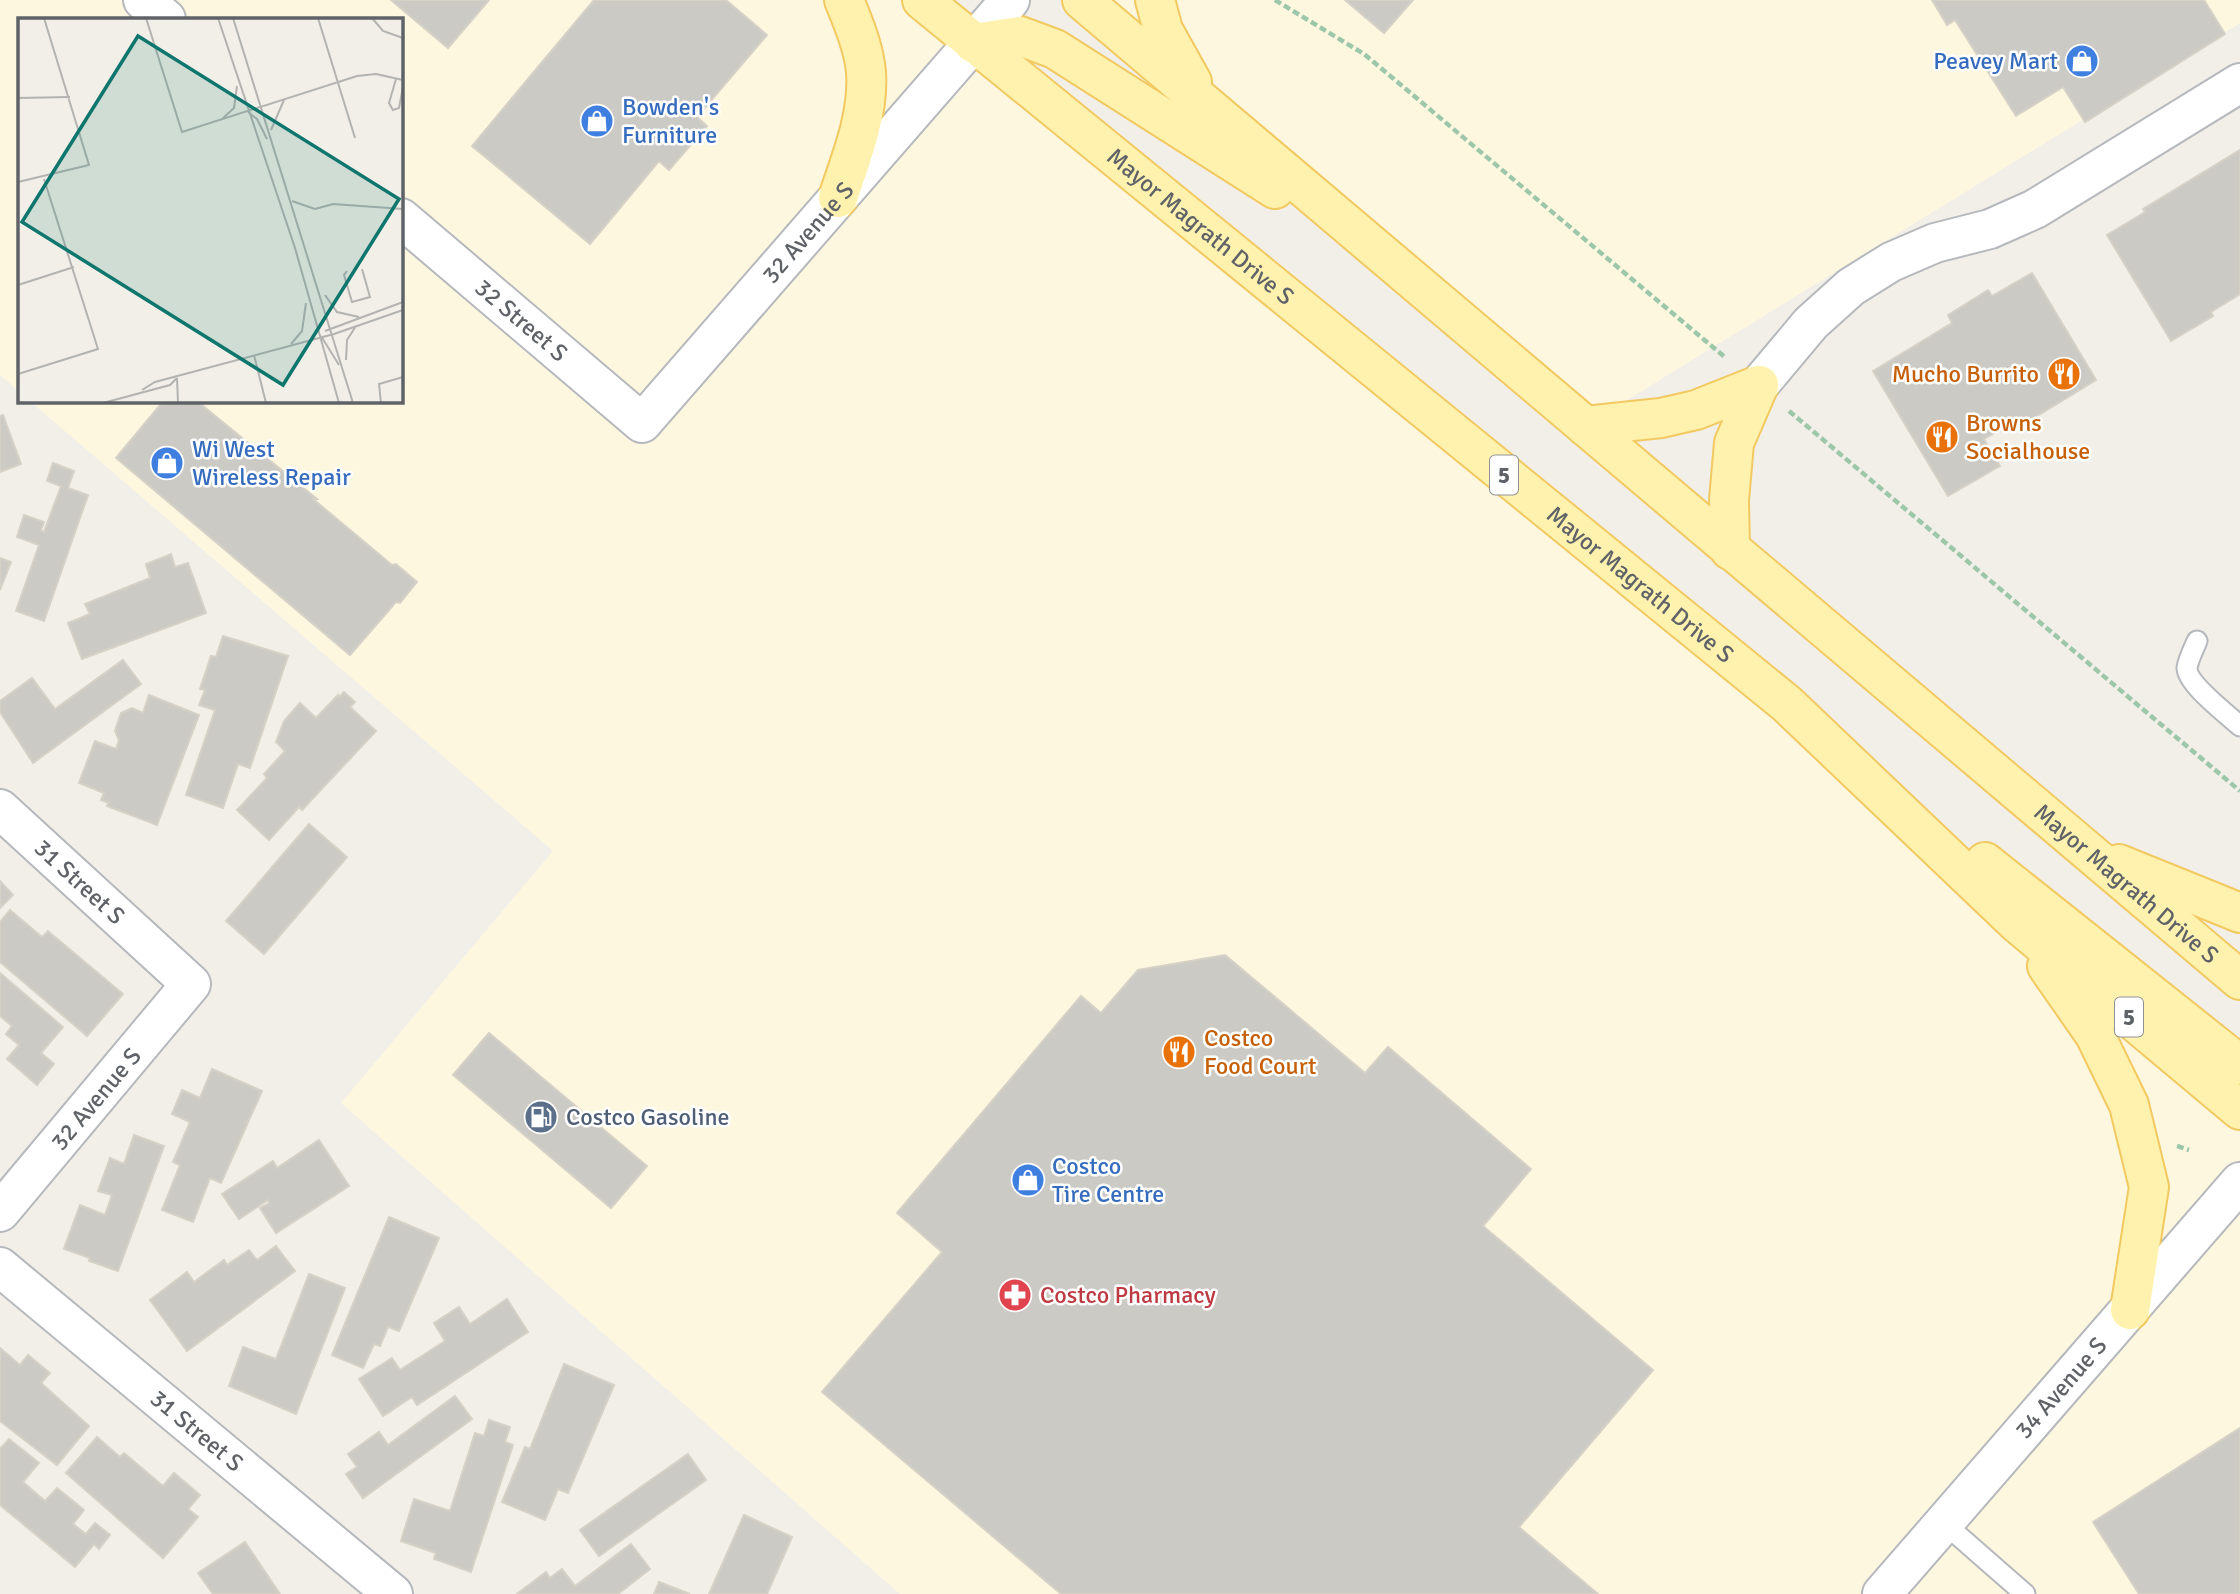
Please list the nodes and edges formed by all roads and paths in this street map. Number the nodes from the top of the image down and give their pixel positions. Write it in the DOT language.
graph roads {
  1 [pos="143,0"];
  2 [pos="844,0"];
  3 [pos="922,0"];
  4 [pos="1010,0"];
  5 [pos="1082,0"];
  6 [pos="1155,0"];
  7 [pos="165,18"];
  8 [pos="974,43"];
  9 [pos="2240,83"];
  10 [pos="1203,103"];
  11 [pos="838,198"];
  12 [pos="402,219"];
  13 [pos="1395,265"];
  14 [pos="1759,385"];
  15 [pos="642,423"];
  16 [pos="1585,426"];
  17 [pos="1730,550"];
  18 [pos="2197,641"];
  19 [pos="1787,704"];
  20 [pos="2240,726"];
  21 [pos="0,810"];
  22 [pos="2084,850"];
  23 [pos="2240,913"];
  24 [pos="2018,924"];
  25 [pos="2240,981"];
  26 [pos="191,984"];
  27 [pos="2240,1065"];
  28 [pos="2240,1110"];
  29 [pos="2240,1182"];
  30 [pos="0,1212"];
  31 [pos="0,1267"];
  32 [pos="2130,1310"];
  33 [pos="1944,1523"];
  34 [pos="393,1594"];
  35 [pos="1882,1594"];
  36 [pos="2025,1594"];
  1 -- 7 [label="street"];
  2 -- 11 [label="main road"];
  3 -- 8 [label="main road, Mayor Magrath Drive S / 5"];
  4 -- 8 [label="street, 32 Avenue S"];
  5 -- 10 [label="main road, Mayor Magrath Drive S"];
  6 -- 10 [label="main road"];
  8 -- 11 [label="street, 32 Avenue S"];
  8 -- 13 [label="main road"];
  8 -- 19 [label="main road, Mayor Magrath Drive S / 5"];
  9 -- 14 [label="street"];
  10 -- 13 [label="main road, Mayor Magrath Drive S"];
  11 -- 15 [label="street, 32 Avenue S"];
  12 -- 15 [label="street, 32 Street S"];
  13 -- 16 [label="main road, Mayor Magrath Drive S"];
  14 -- 16 [label="main road"];
  14 -- 17 [label="main road"];
  16 -- 17 [label="main road, Mayor Magrath Drive S"];
  17 -- 22 [label="main road, Mayor Magrath Drive S"];
  18 -- 20 [label="lane"];
  19 -- 24 [label="main road, Mayor Magrath Drive S / 5"];
  19 -- 27 [label="main road"];
  21 -- 26 [label="street, 31 Street S"];
  22 -- 23 [label="main road"];
  22 -- 25 [label="main road, Mayor Magrath Drive S"];
  24 -- 28 [label="main road, Mayor Magrath Drive S / 5"];
  24 -- 32 [label="main road"];
  26 -- 30 [label="street, 32 Avenue S"];
  29 -- 32 [label="street, 34 Avenue S"];
  31 -- 34 [label="street, 31 Street S"];
  32 -- 33 [label="street, 34 Avenue S"];
  33 -- 35 [label="street, 34 Avenue S"];
  33 -- 36 [label="lane"];
}
